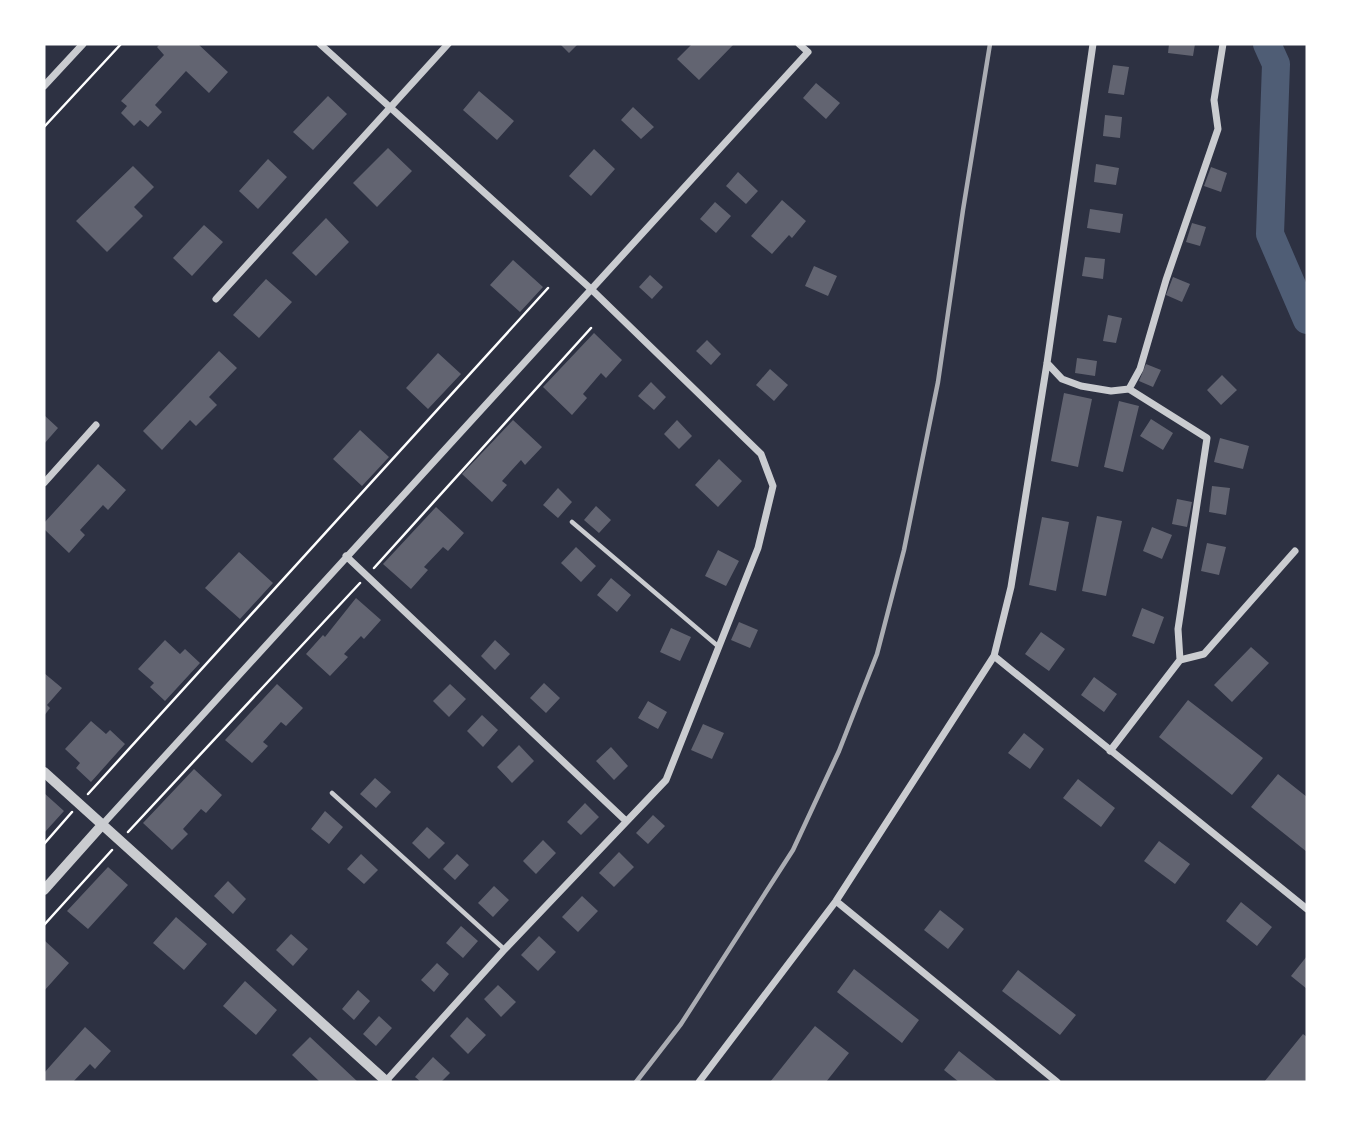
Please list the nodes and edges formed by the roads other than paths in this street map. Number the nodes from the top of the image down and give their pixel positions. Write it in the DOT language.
graph roads {
  1 [pos="83,44"];
  2 [pos="320,44"];
  3 [pos="448,44"];
  4 [pos="799,44"];
  5 [pos="1093,44"];
  6 [pos="1223,44"];
  7 [pos="44,86"];
  8 [pos="390,106"];
  9 [pos="591,289"];
  10 [pos="216,299"];
  11 [pos="1047,363"];
  12 [pos="1129,389"];
  13 [pos="96,425"];
  14 [pos="44,483"];
  15 [pos="572,522"];
  16 [pos="1295,551"];
  17 [pos="346,556"];
  18 [pos="720,648"];
  19 [pos="994,656"];
  20 [pos="1180,660"];
  21 [pos="1110,751"];
  22 [pos="44,772"];
  23 [pos="332,793"];
  24 [pos="626,821"];
  25 [pos="102,825"];
  26 [pos="44,890"];
  27 [pos="836,901"];
  28 [pos="1307,909"];
  29 [pos="505,949"];
  30 [pos="386,1082"];
  31 [pos="699,1082"];
  32 [pos="1057,1082"];
  1 -- 7 [label="street"];
  2 -- 8 [label="street"];
  3 -- 8 [label="street"];
  4 -- 9 [label="street"];
  5 -- 11 [label="street"];
  6 -- 12 [label="street"];
  8 -- 9 [label="street"];
  8 -- 10 [label="street"];
  9 -- 17 [label="street"];
  9 -- 18 [label="street"];
  11 -- 12 [label="street"];
  11 -- 19 [label="street"];
  12 -- 20 [label="street"];
  13 -- 14 [label="street"];
  15 -- 18 [label="lane"];
  16 -- 20 [label="street"];
  17 -- 24 [label="street"];
  17 -- 25 [label="street"];
  18 -- 24 [label="street"];
  19 -- 21 [label="street"];
  19 -- 27 [label="street"];
  20 -- 21 [label="street"];
  21 -- 28 [label="street"];
  22 -- 25 [label="street"];
  23 -- 29 [label="lane"];
  24 -- 29 [label="street"];
  25 -- 26 [label="street"];
  25 -- 30 [label="street"];
  27 -- 31 [label="street"];
  27 -- 32 [label="street"];
  29 -- 30 [label="street"];
}
